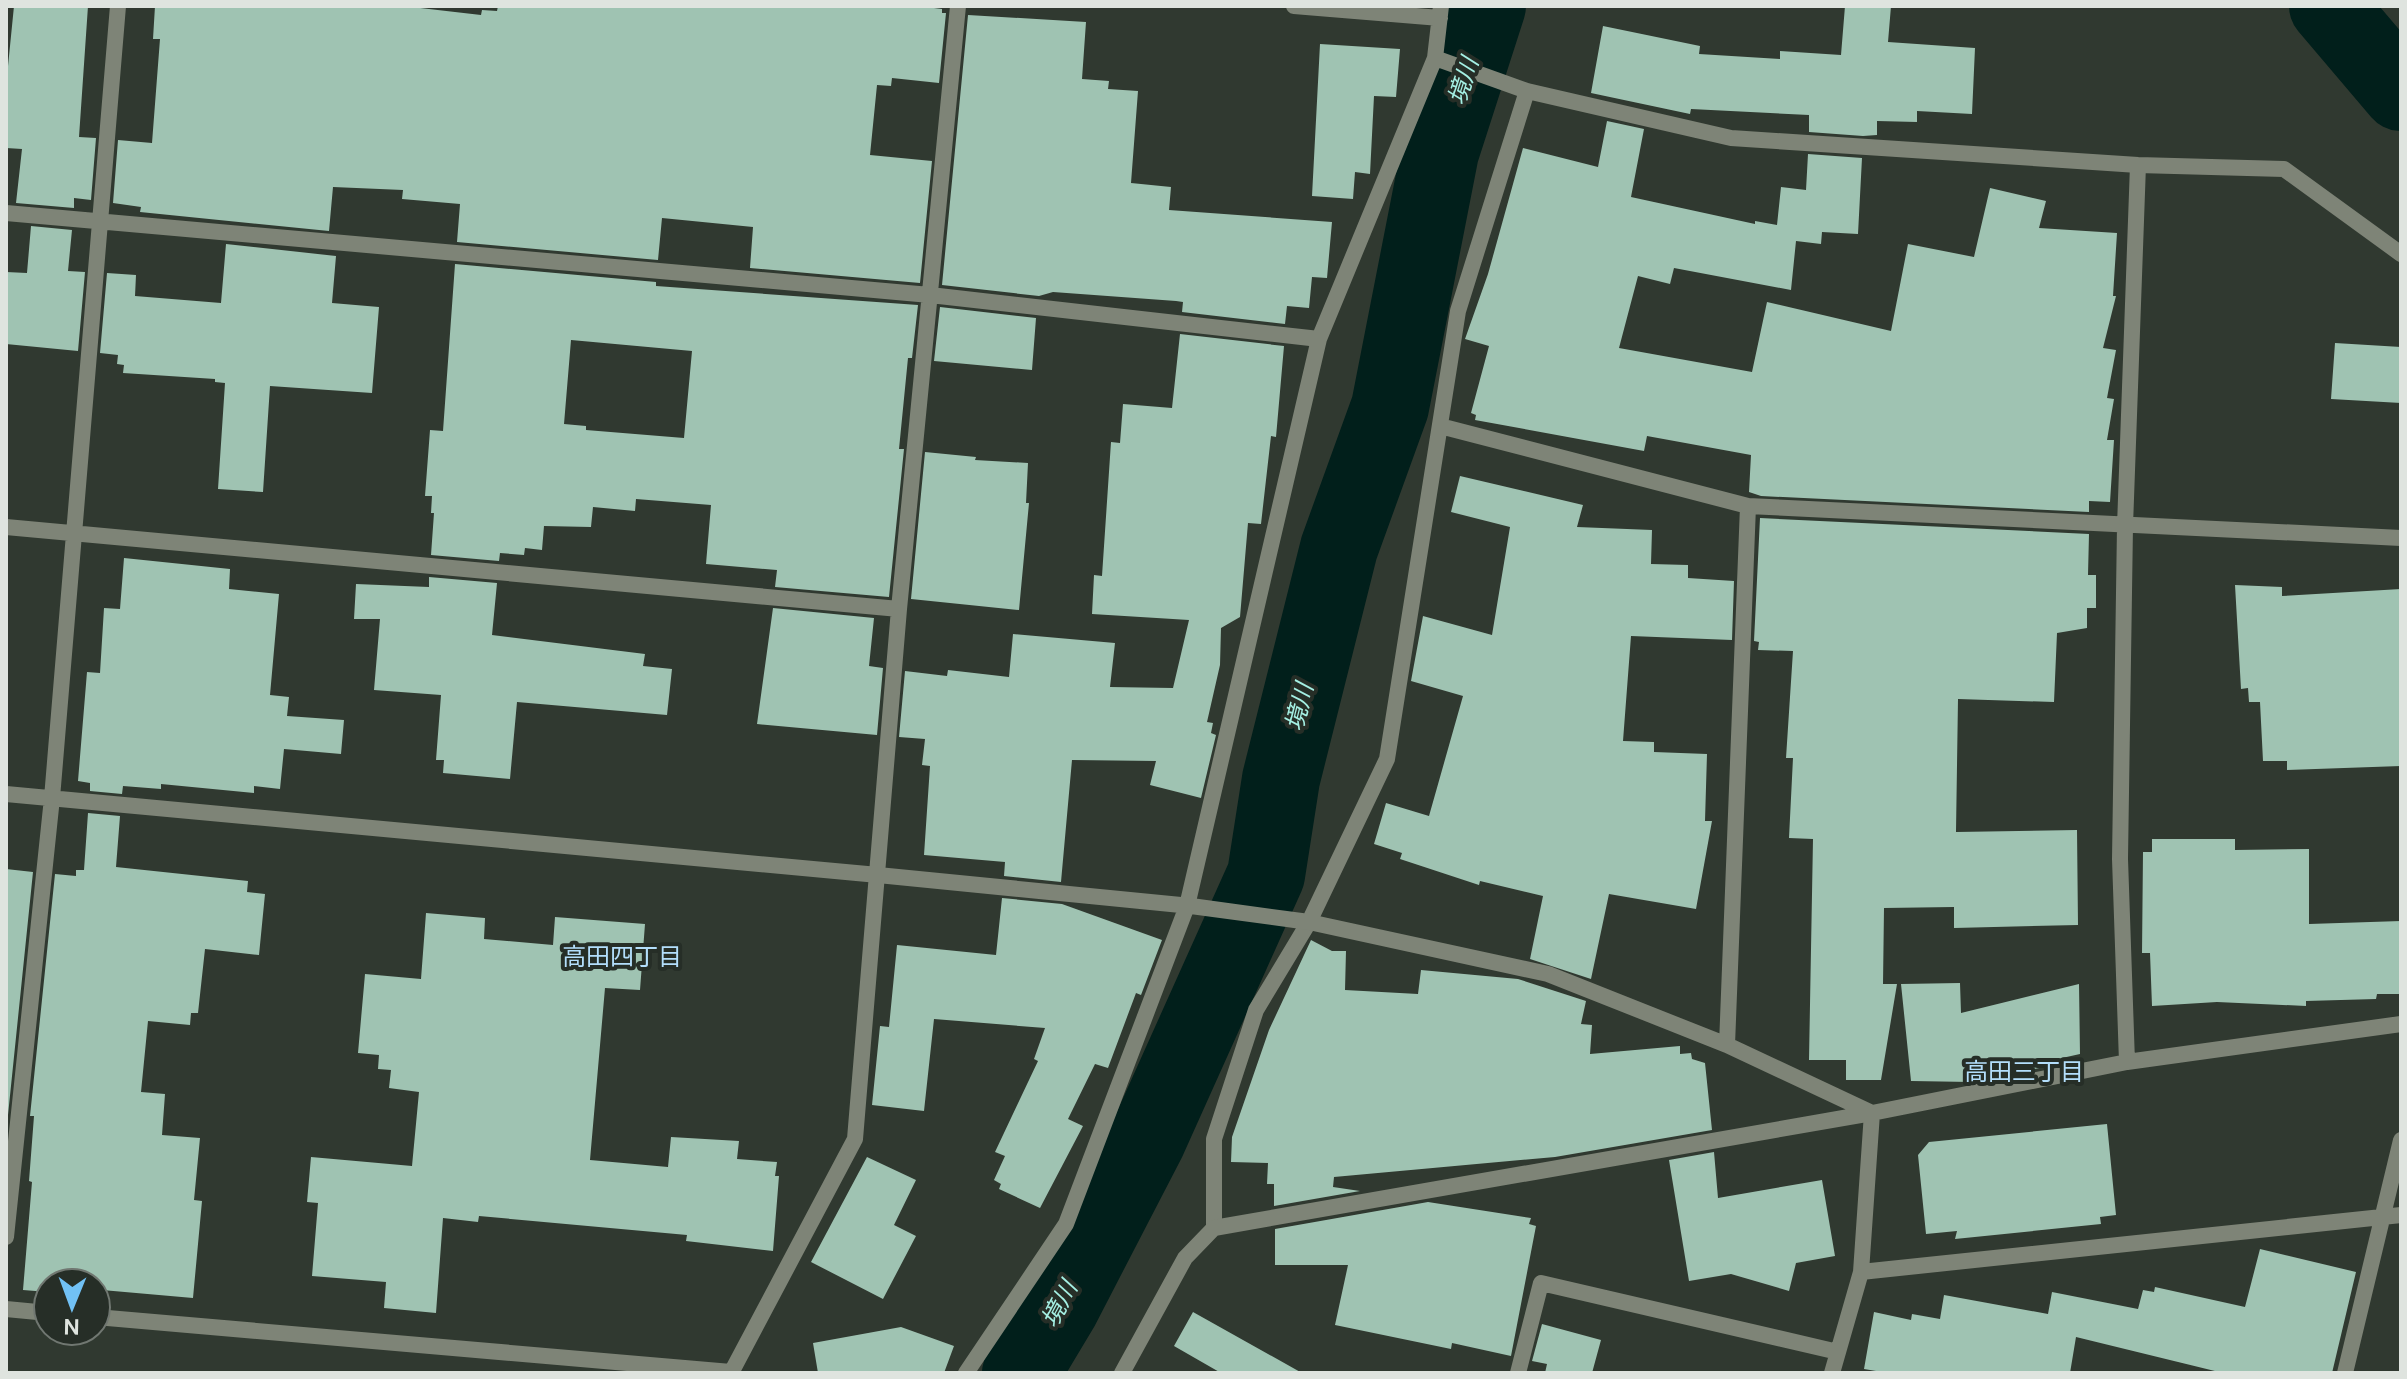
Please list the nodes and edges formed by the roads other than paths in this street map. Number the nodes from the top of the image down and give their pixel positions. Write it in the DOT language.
graph roads {
  1 [pos="118,6"];
  2 [pos="958,6"];
  3 [pos="1294,6"];
  4 [pos="1440,12"];
  5 [pos="1435,58"];
  6 [pos="1527,91"];
  7 [pos="2138,165"];
  8 [pos="6,213"];
  9 [pos="100,221"];
  10 [pos="2401,254"];
  11 [pos="930,295"];
  12 [pos="1319,339"];
  13 [pos="1440,426"];
  14 [pos="1748,506"];
  15 [pos="2125,526"];
  16 [pos="6,527"];
  17 [pos="73,533"];
  18 [pos="2401,538"];
  19 [pos="899,609"];
  20 [pos="6,794"];
  21 [pos="52,798"];
  22 [pos="878,875"];
  23 [pos="1189,906"];
  24 [pos="1309,922"];
  25 [pos="2401,1024"];
  26 [pos="1727,1045"];
  27 [pos="2127,1062"];
  28 [pos="1872,1113"];
  29 [pos="2401,1140"];
  30 [pos="2401,1215"];
  31 [pos="2380,1217"];
  32 [pos="1214,1228"];
  33 [pos="6,1237"];
  34 [pos="1861,1272"];
  35 [pos="6,1309"];
  36 [pos="32,1311"];
  37 [pos="112,1318"];
  38 [pos="1838,1352"];
  39 [pos="731,1372"];
  40 [pos="966,1373"];
  41 [pos="1122,1373"];
  42 [pos="1518,1373"];
  43 [pos="1832,1373"];
  44 [pos="2345,1373"];
  1 -- 9 [label="street"];
  2 -- 11 [label="street"];
  3 -- 4 [label="street"];
  4 -- 5 [label="street"];
  5 -- 6 [label="street"];
  5 -- 12 [label="street"];
  6 -- 7 [label="street"];
  6 -- 13 [label="street"];
  7 -- 10 [label="street"];
  7 -- 15 [label="street"];
  8 -- 9 [label="street"];
  9 -- 11 [label="street"];
  9 -- 17 [label="street"];
  11 -- 12 [label="street"];
  11 -- 19 [label="street"];
  12 -- 23 [label="street"];
  13 -- 14 [label="street"];
  13 -- 24 [label="street"];
  14 -- 15 [label="street"];
  14 -- 26 [label="street"];
  15 -- 18 [label="street"];
  15 -- 27 [label="street"];
  16 -- 17 [label="street"];
  17 -- 19 [label="street"];
  17 -- 21 [label="street"];
  19 -- 22 [label="street"];
  20 -- 21 [label="street"];
  21 -- 22 [label="street"];
  21 -- 33 [label="street"];
  22 -- 23 [label="street"];
  22 -- 39 [label="street"];
  23 -- 24 [label="street"];
  23 -- 40 [label="street"];
  24 -- 26 [label="street"];
  24 -- 32 [label="street"];
  25 -- 27 [label="street"];
  26 -- 28 [label="street"];
  27 -- 28 [label="street"];
  28 -- 32 [label="street"];
  28 -- 34 [label="street"];
  29 -- 31 [label="street"];
  30 -- 31 [label="street"];
  31 -- 34 [label="street"];
  31 -- 44 [label="street"];
  32 -- 41 [label="street"];
  34 -- 38 [label="street"];
  35 -- 36 [label="street"];
  37 -- 39 [label="street"];
  38 -- 42 [label="street"];
  38 -- 43 [label="street"];
}
